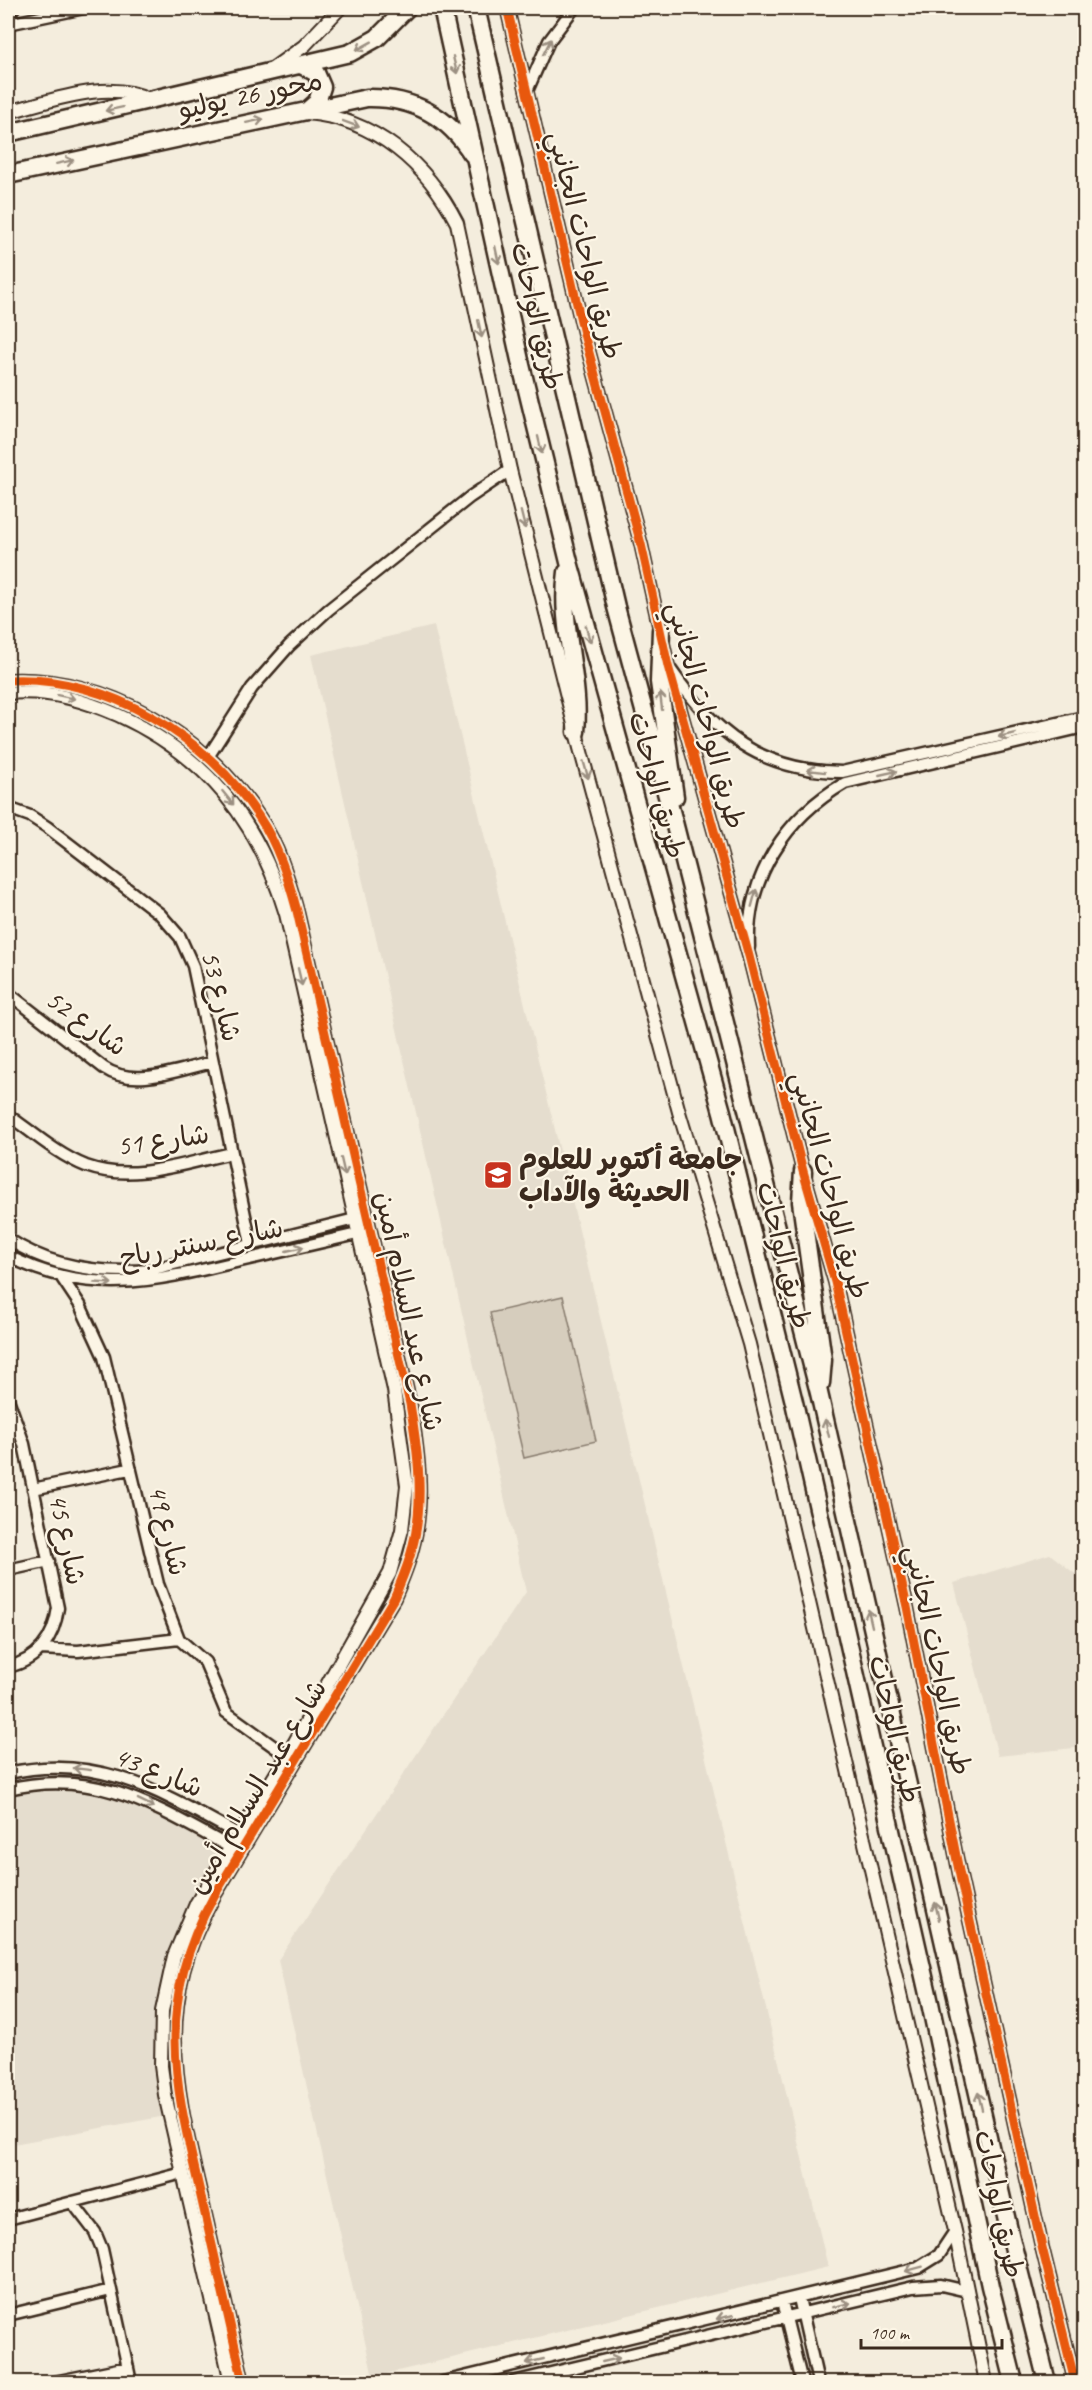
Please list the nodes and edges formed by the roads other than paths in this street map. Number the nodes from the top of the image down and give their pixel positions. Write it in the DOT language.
graph roads {
  1 [pos="14,8"];
  2 [pos="84,8"];
  3 [pos="340,8"];
  4 [pos="407,8"];
  5 [pos="442,8"];
  6 [pos="476,8"];
  7 [pos="507,8"];
  8 [pos="574,8"];
  9 [pos="8,9"];
  10 [pos="8,24"];
  11 [pos="303,66"];
  12 [pos="261,75"];
  13 [pos="527,91"];
  14 [pos="152,101"];
  15 [pos="302,110"];
  16 [pos="8,112"];
  17 [pos="8,133"];
  18 [pos="478,166"];
  19 [pos="8,175"];
  20 [pos="510,470"];
  21 [pos="568,562"];
  22 [pos="661,630"];
  23 [pos="668,666"];
  24 [pos="8,680"];
  25 [pos="8,693"];
  26 [pos="1084,717"];
  27 [pos="1084,727"];
  28 [pos="576,732"];
  29 [pos="208,757"];
  30 [pos="8,808"];
  31 [pos="674,822"];
  32 [pos="291,912"];
  33 [pos="749,956"];
  34 [pos="8,993"];
  35 [pos="213,1062"];
  36 [pos="8,1116"];
  37 [pos="232,1153"];
  38 [pos="802,1171"];
  39 [pos="360,1218"];
  40 [pos="364,1232"];
  41 [pos="8,1239"];
  42 [pos="251,1244"];
  43 [pos="222,1252"];
  44 [pos="8,1256"];
  45 [pos="225,1265"];
  46 [pos="62,1278"];
  47 [pos="819,1393"];
  48 [pos="8,1399"];
  49 [pos="129,1469"];
  50 [pos="33,1489"];
  51 [pos="49,1561"];
  52 [pos="8,1570"];
  53 [pos="179,1639"];
  54 [pos="41,1649"];
  55 [pos="8,1667"];
  56 [pos="287,1756"];
  57 [pos="8,1773"];
  58 [pos="8,1789"];
  59 [pos="245,1838"];
  60 [pos="237,1851"];
  61 [pos="952,1977"];
  62 [pos="926,1986"];
  63 [pos="963,2023"];
  64 [pos="934,2024"];
  65 [pos="183,2173"];
  66 [pos="72,2202"];
  67 [pos="8,2218"];
  68 [pos="955,2231"];
  69 [pos="111,2290"];
  70 [pos="967,2291"];
  71 [pos="799,2298"];
  72 [pos="782,2302"];
  73 [pos="802,2314"];
  74 [pos="8,2315"];
  75 [pos="786,2318"];
  76 [pos="128,2367"];
  77 [pos="54,2382"];
  78 [pos="131,2382"];
  79 [pos="231,2382"];
  80 [pos="243,2382"];
  81 [pos="443,2382"];
  82 [pos="513,2382"];
  83 [pos="802,2382"];
  84 [pos="818,2382"];
  85 [pos="986,2382"];
  86 [pos="1014,2382"];
  87 [pos="1047,2382"];
  88 [pos="1075,2382"];
  1 -- 9 [label="street"];
  2 -- 10 [label="street"];
  3 -- 12 [label="street"];
  4 -- 11 [label="highway, محور 26 يوليو, one-way"];
  5 -- 18 [label="highway, طريق الواحات, one-way"];
  6 -- 31 [label="highway, طريق الواحات"];
  7 -- 13 [label="street, طريق الواحات الجانبي"];
  13 -- 8 [label="street, one-way"];
  11 -- 12 [label="highway, محور 26 يوليو"];
  11 -- 15 [label="highway"];
  12 -- 14 [label="highway, محور 26 يوليو"];
  13 -- 22 [label="street, طريق الواحات الجانبي"];
  14 -- 16 [label="street"];
  14 -- 17 [label="highway, محور 26 يوليو, one-way"];
  15 -- 18 [label="highway, محور 26 يوليو"];
  19 -- 15 [label="highway, محور 26 يوليو, one-way"];
  15 -- 20 [label="street, one-way"];
  18 -- 21 [label="highway, طريق الواحات, one-way"];
  20 -- 28 [label="street, one-way"];
  20 -- 29 [label="street"];
  21 -- 28 [label="highway"];
  21 -- 62 [label="highway, طريق الواحات, one-way"];
  22 -- 23 [label="street, طريق الواحات الجانبي"];
  31 -- 22 [label="highway, one-way"];
  26 -- 23 [label="street, one-way"];
  23 -- 33 [label="street, طريق الواحات الجانبي"];
  24 -- 29 [label="street, شارع عبد السلام أمين"];
  25 -- 32 [label="street, شارع عبد السلام أمين, one-way"];
  33 -- 27 [label="street, one-way"];
  28 -- 68 [label="street, one-way"];
  29 -- 32 [label="street, شارع عبد السلام أمين"];
  30 -- 35 [label="street, شارع 53"];
  31 -- 47 [label="highway, طريق الواحات"];
  32 -- 39 [label="street, شارع عبد السلام أمين"];
  33 -- 38 [label="street, طريق الواحات الجانبي"];
  34 -- 35 [label="street, شارع 52"];
  35 -- 37 [label="street, شارع 53"];
  36 -- 37 [label="street, شارع 51"];
  37 -- 42 [label="street, شارع 53"];
  38 -- 47 [label="highway"];
  38 -- 88 [label="street, طريق الواحات الجانبي"];
  39 -- 40 [label="street, شارع عبد السلام أمين"];
  39 -- 42 [label="street, شارع سنتر رباح"];
  45 -- 40 [label="street, شارع سنتر رباح, one-way"];
  40 -- 56 [label="street, شارع عبد السلام أمين"];
  40 -- 59 [label="street, شارع عبد السلام أمين"];
  41 -- 43 [label="street, شارع سنتر رباح"];
  42 -- 43 [label="street, شارع سنتر رباح"];
  43 -- 45 [label="street"];
  44 -- 46 [label="street, شارع سنتر رباح"];
  46 -- 45 [label="street, شارع سنتر رباح, one-way"];
  46 -- 49 [label="street, شارع 49"];
  61 -- 47 [label="highway, طريق الواحات, one-way"];
  48 -- 50 [label="street, شارع 45"];
  49 -- 50 [label="street"];
  49 -- 53 [label="street, شارع 49"];
  50 -- 51 [label="street, شارع 45"];
  51 -- 52 [label="street"];
  51 -- 54 [label="street, شارع 45"];
  53 -- 54 [label="street"];
  53 -- 56 [label="street, شارع 49"];
  54 -- 55 [label="street, شارع 45"];
  56 -- 59 [label="street, شارع عبد السلام أمين"];
  59 -- 57 [label="street, شارع 43, one-way"];
  58 -- 60 [label="street, شارع 43, one-way"];
  59 -- 60 [label="street, شارع عبد السلام أمين"];
  60 -- 65 [label="street, شارع عبد السلام أمين"];
  60 -- 80 [label="street, شارع عبد السلام أمين"];
  61 -- 62 [label="highway"];
  61 -- 63 [label="highway, طريق الواحات"];
  62 -- 64 [label="highway, طريق الواحات"];
  63 -- 64 [label="highway"];
  87 -- 63 [label="highway, طريق الواحات, one-way"];
  64 -- 86 [label="highway, طريق الواحات"];
  65 -- 66 [label="street"];
  65 -- 79 [label="street, شارع عبد السلام أمين"];
  66 -- 67 [label="street"];
  66 -- 69 [label="street"];
  68 -- 70 [label="street"];
  68 -- 71 [label="street, one-way"];
  69 -- 74 [label="street"];
  69 -- 76 [label="street"];
  73 -- 70 [label="street, one-way"];
  70 -- 85 [label="street"];
  71 -- 72 [label="street"];
  71 -- 73 [label="street"];
  72 -- 75 [label="street"];
  72 -- 81 [label="street, one-way"];
  73 -- 75 [label="street"];
  73 -- 84 [label="street"];
  82 -- 75 [label="street, one-way"];
  75 -- 83 [label="street"];
  76 -- 77 [label="street"];
  76 -- 78 [label="street"];
}
